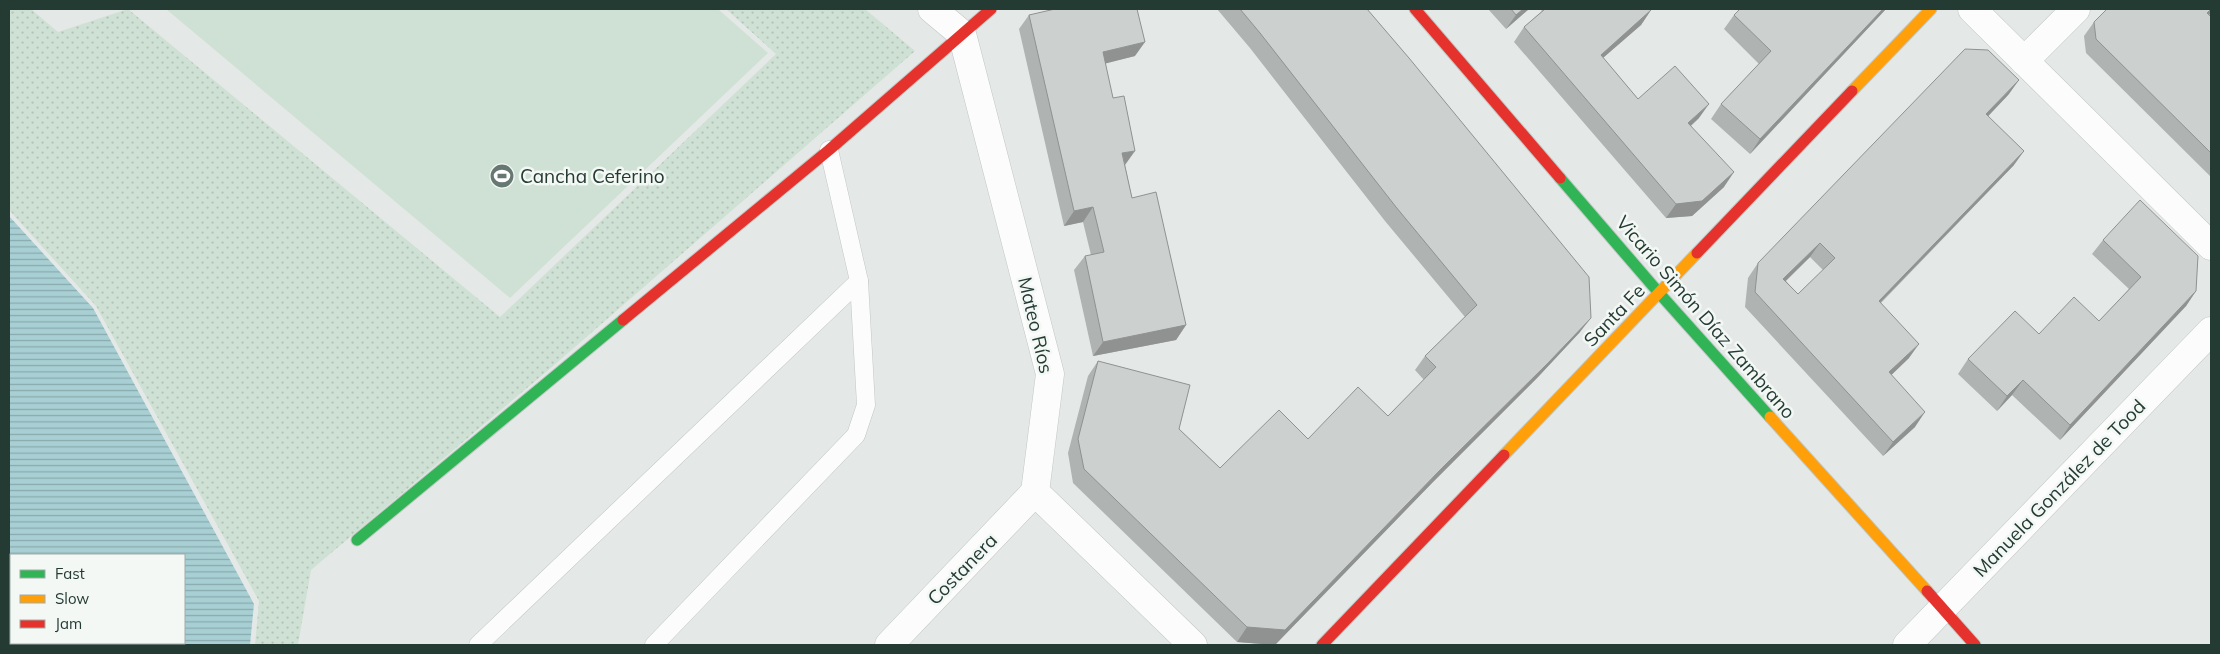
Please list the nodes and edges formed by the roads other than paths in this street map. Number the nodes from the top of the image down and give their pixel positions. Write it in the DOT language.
graph roads {
  1 [pos="932,9"];
  2 [pos="991,9"];
  3 [pos="1415,9"];
  4 [pos="1931,9"];
  5 [pos="1972,9"];
  6 [pos="2076,9"];
  7 [pos="962,34"];
  8 [pos="2024,61"];
  9 [pos="829,150"];
  10 [pos="2211,246"];
  11 [pos="859,282"];
  12 [pos="1659,293"];
  13 [pos="2211,331"];
  14 [pos="1035,492"];
  15 [pos="357,540"];
  16 [pos="1942,609"];
  17 [pos="478,645"];
  18 [pos="654,645"];
  19 [pos="889,645"];
  20 [pos="1193,645"];
  21 [pos="1322,645"];
  22 [pos="1907,645"];
  23 [pos="1975,645"];
  1 -- 7 [label="street"];
  2 -- 7 [label="street"];
  3 -- 12 [label="street, Vicario Simón Díaz Zambrano"];
  4 -- 12 [label="street, Santa Fe"];
  5 -- 8 [label="street"];
  6 -- 8 [label="street"];
  7 -- 9 [label="street"];
  7 -- 14 [label="street, Mateo Ríos"];
  8 -- 10 [label="street"];
  9 -- 11 [label="lane"];
  9 -- 15 [label="street"];
  11 -- 17 [label="lane"];
  11 -- 18 [label="lane"];
  12 -- 16 [label="street, Vicario Simón Díaz Zambrano"];
  12 -- 21 [label="street, Santa Fe"];
  13 -- 16 [label="street, Manuela González de Tood"];
  14 -- 19 [label="street, Costanera"];
  14 -- 20 [label="street"];
  16 -- 22 [label="street, Manuela González de Tood"];
  16 -- 23 [label="street, Vicario Simón Díaz Zambrano"];
}
